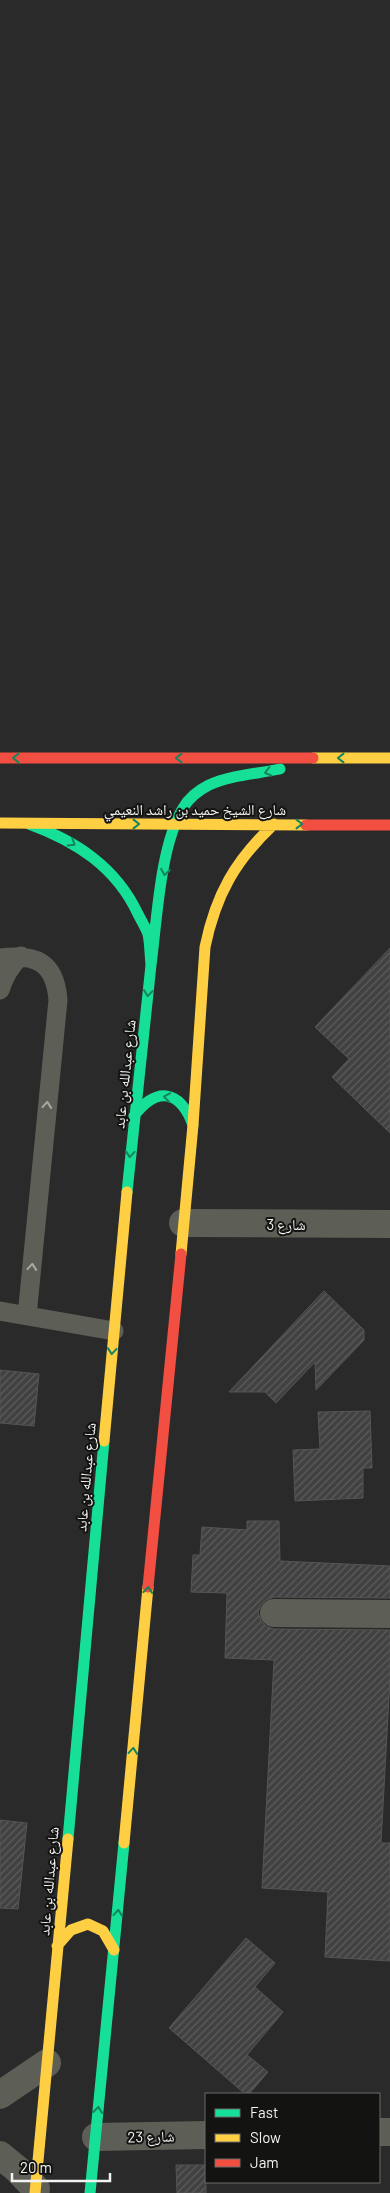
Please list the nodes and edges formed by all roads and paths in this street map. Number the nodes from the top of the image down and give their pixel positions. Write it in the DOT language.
graph roads {
  1 [pos="0,758"];
  2 [pos="315,758"];
  3 [pos="390,758"];
  4 [pos="0,823"];
  5 [pos="27,824"];
  6 [pos="175,824"];
  7 [pos="274,824"];
  8 [pos="390,825"];
  9 [pos="21,956"];
  10 [pos="0,958"];
  11 [pos="151,965"];
  12 [pos="0,990"];
  13 [pos="134,1116"];
  14 [pos="193,1125"];
  15 [pos="183,1223"];
  16 [pos="390,1224"];
  17 [pos="0,1311"];
  18 [pos="28,1316"];
  19 [pos="114,1330"];
  20 [pos="274,1613"];
  21 [pos="390,1614"];
  22 [pos="57,1946"];
  23 [pos="114,1950"];
  24 [pos="47,2063"];
  25 [pos="0,2094"];
  26 [pos="205,2135"];
  27 [pos="96,2137"];
  28 [pos="0,2155"];
  29 [pos="35,2191"];
  30 [pos="90,2193"];
  2 -- 1 [label="main road, one-way"];
  3 -- 2 [label="main road, one-way"];
  2 -- 6 [label="main road, one-way"];
  4 -- 5 [label="main road, شارع الشيخ حميد بن راشد النعيمي"];
  5 -- 6 [label="main road, شارع الشيخ حميد بن راشد النعيمي, one-way"];
  5 -- 11 [label="main road, شارع عبدالله بن عابد, one-way"];
  6 -- 7 [label="main road, شارع الشيخ حميد بن راشد النعيمي"];
  6 -- 11 [label="main road, one-way"];
  7 -- 8 [label="main road, شارع الشيخ حميد بن راشد النعيمي, one-way"];
  7 -- 14 [label="main road"];
  9 -- 10 [label="lane"];
  9 -- 12 [label="lane"];
  18 -- 9 [label="lane, one-way"];
  11 -- 13 [label="main road, شارع عبدالله بن عابد, one-way"];
  14 -- 13 [label="main road, one-way"];
  13 -- 19 [label="main road, شارع عبدالله بن عابد, one-way"];
  14 -- 15 [label="main road"];
  15 -- 16 [label="street, شارع 3"];
  23 -- 15 [label="main road, one-way"];
  17 -- 18 [label="lane"];
  18 -- 19 [label="lane"];
  19 -- 22 [label="main road, شارع عبدالله بن عابد, one-way"];
  20 -- 21 [label="street"];
  22 -- 23 [label="main road"];
  22 -- 24 [label="main road, شارع عبدالله بن عابد"];
  27 -- 23 [label="main road, one-way"];
  24 -- 25 [label="street"];
  24 -- 29 [label="main road, شارع عبدالله بن عابد"];
  26 -- 27 [label="street, شارع 23"];
  27 -- 30 [label="main road"];
  28 -- 29 [label="street"];
}
